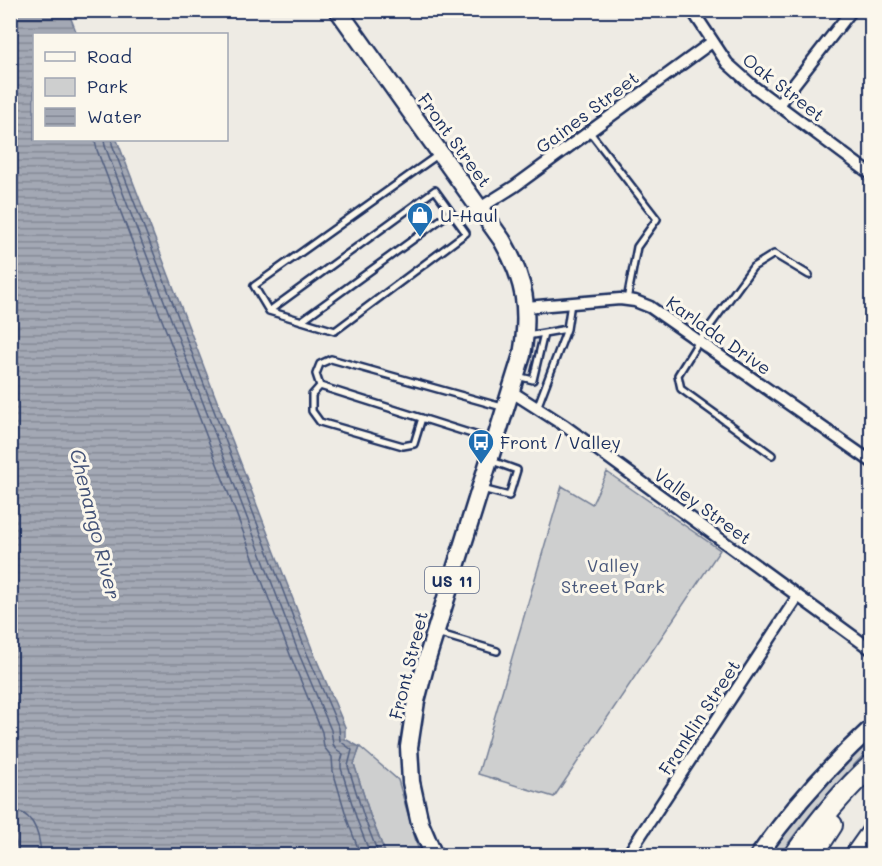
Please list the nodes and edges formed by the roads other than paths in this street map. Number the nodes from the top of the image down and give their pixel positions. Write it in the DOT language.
graph roads {
  1 [pos="338,10"];
  2 [pos="692,10"];
  3 [pos="852,10"];
  4 [pos="712,42"];
  5 [pos="778,105"];
  6 [pos="589,131"];
  7 [pos="440,153"];
  8 [pos="872,174"];
  9 [pos="480,208"];
  10 [pos="451,212"];
  11 [pos="809,275"];
  12 [pos="627,300"];
  13 [pos="571,303"];
  14 [pos="526,307"];
  15 [pos="269,311"];
  16 [pos="301,321"];
  17 [pos="567,330"];
  18 [pos="544,333"];
  19 [pos="526,336"];
  20 [pos="699,341"];
  21 [pos="516,376"];
  22 [pos="533,380"];
  23 [pos="546,384"];
  24 [pos="320,386"];
  25 [pos="509,400"];
  26 [pos="537,408"];
  27 [pos="422,418"];
  28 [pos="496,441"];
  29 [pos="772,456"];
  30 [pos="490,460"];
  31 [pos="872,462"];
  32 [pos="481,489"];
  33 [pos="798,596"];
  34 [pos="435,633"];
  35 [pos="872,650"];
  36 [pos="497,651"];
  37 [pos="872,727"];
  38 [pos="872,765"];
  39 [pos="872,776"];
  40 [pos="872,832"];
  41 [pos="434,855"];
  42 [pos="627,855"];
  43 [pos="758,855"];
  44 [pos="794,855"];
  45 [pos="812,855"];
  46 [pos="855,855"];
  1 -- 7 [label="main road, Front Street / US 11"];
  2 -- 4 [label="street, Oak Street"];
  3 -- 5 [label="street"];
  4 -- 5 [label="street, Oak Street"];
  4 -- 6 [label="street, Gaines Street"];
  5 -- 8 [label="street, Oak Street"];
  6 -- 9 [label="street, Gaines Street"];
  6 -- 12 [label="lane"];
  7 -- 9 [label="main road, Front Street / US 11"];
  7 -- 15 [label="lane"];
  9 -- 14 [label="main road, Front Street / US 11"];
  10 -- 15 [label="lane"];
  10 -- 16 [label="lane"];
  10 -- 16 [label="lane"];
  11 -- 20 [label="lane"];
  12 -- 13 [label="street, Karlada Drive"];
  12 -- 20 [label="street, Karlada Drive"];
  13 -- 14 [label="street, Karlada Drive"];
  13 -- 17 [label="lane"];
  14 -- 19 [label="main road, Front Street / US 11"];
  15 -- 16 [label="lane"];
  17 -- 18 [label="lane"];
  17 -- 23 [label="lane"];
  18 -- 19 [label="lane"];
  18 -- 22 [label="lane"];
  19 -- 21 [label="main road, Front Street / US 11"];
  20 -- 29 [label="lane"];
  20 -- 31 [label="street, Karlada Drive"];
  21 -- 22 [label="lane"];
  21 -- 25 [label="main road, Front Street / US 11"];
  22 -- 23 [label="lane"];
  23 -- 26 [label="lane"];
  24 -- 25 [label="lane"];
  24 -- 27 [label="lane"];
  24 -- 27 [label="lane"];
  25 -- 26 [label="street, Valley Street"];
  25 -- 28 [label="main road, Front Street / US 11"];
  26 -- 33 [label="street, Valley Street"];
  27 -- 28 [label="lane"];
  28 -- 30 [label="main road, Front Street / US 11"];
  30 -- 32 [label="main road, Front Street / US 11"];
  30 -- 32 [label="lane"];
  32 -- 34 [label="main road, Front Street / US 11"];
  33 -- 35 [label="street, Valley Street"];
  33 -- 42 [label="street, Franklin Street"];
  34 -- 36 [label="lane"];
  34 -- 41 [label="main road, Front Street / US 11"];
  37 -- 43 [label="street"];
  38 -- 44 [label="highway"];
  39 -- 45 [label="highway"];
  40 -- 46 [label="highway"];
}
